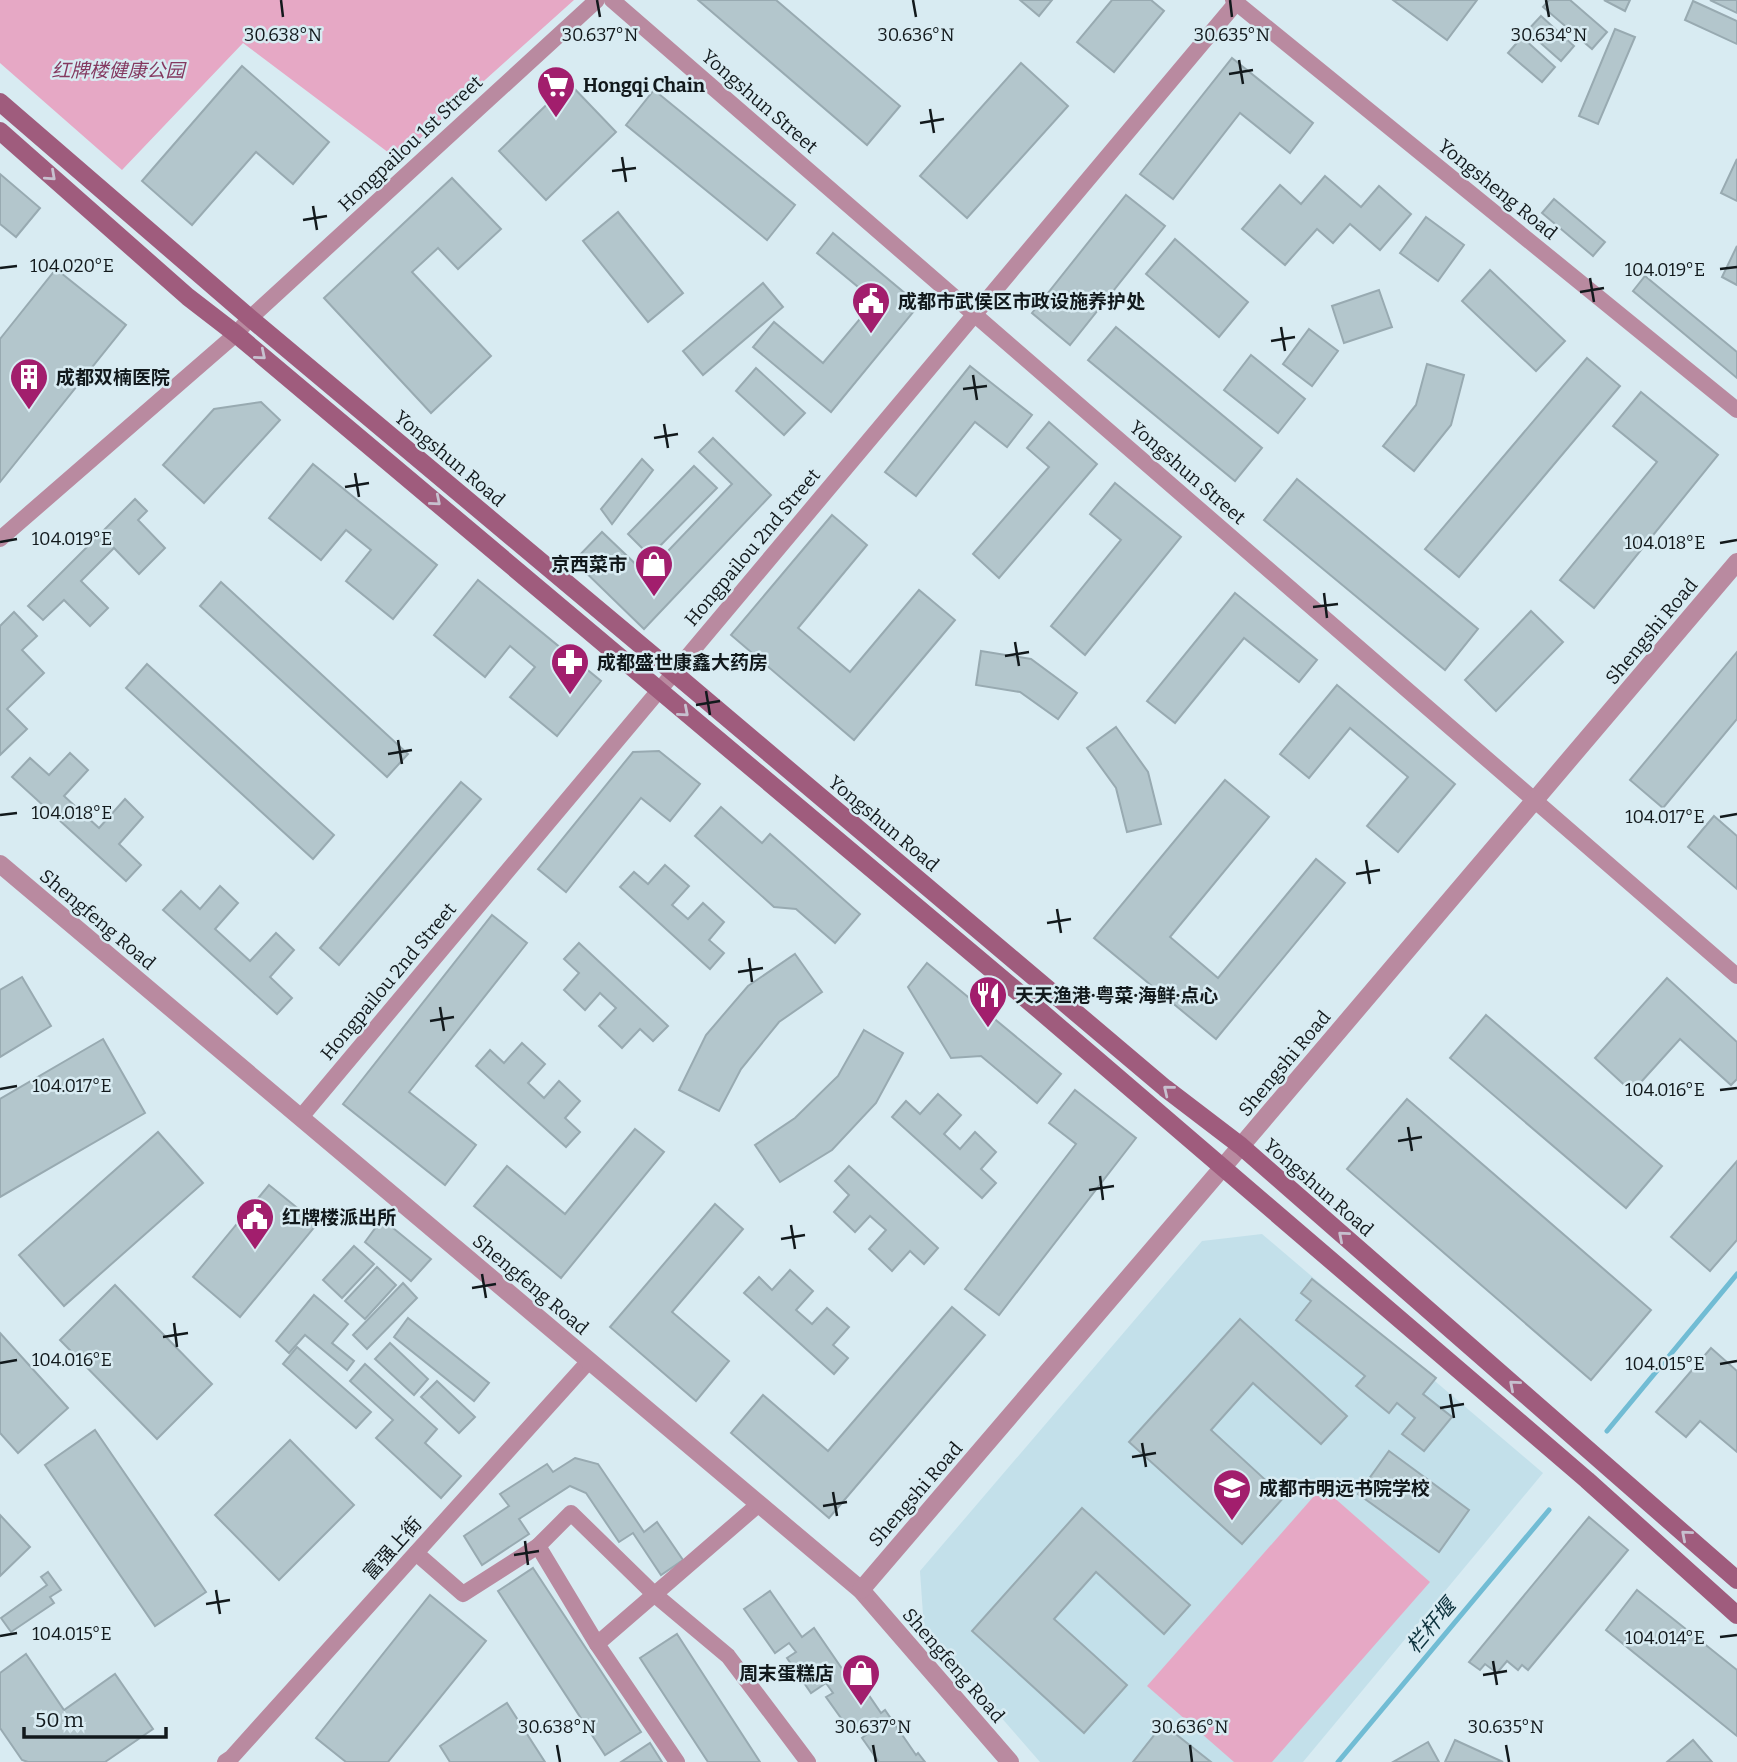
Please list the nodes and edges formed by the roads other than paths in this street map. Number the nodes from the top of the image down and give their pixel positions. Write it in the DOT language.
graph roads {
  1 [pos="597,0"];
  2 [pos="612,0"];
  3 [pos="1235,1"];
  4 [pos="0,102"];
  5 [pos="0,131"];
  6 [pos="975,315"];
  7 [pos="250,318"];
  8 [pos="236,334"];
  9 [pos="1737,410"];
  10 [pos="0,539"];
  11 [pos="1737,562"];
  12 [pos="674,673"];
  13 [pos="659,690"];
  14 [pos="1535,801"];
  15 [pos="0,864"];
  16 [pos="1737,976"];
  17 [pos="301,1118"];
  18 [pos="1241,1146"];
  19 [pos="1223,1168"];
  20 [pos="589,1361"];
  21 [pos="759,1504"];
  22 [pos="538,1546"];
  23 [pos="416,1553"];
  24 [pos="1737,1580"];
  25 [pos="861,1590"];
  26 [pos="654,1594"];
  27 [pos="1737,1615"];
  28 [pos="597,1644"];
  29 [pos="225,1762"];
  30 [pos="677,1762"];
  31 [pos="808,1762"];
  32 [pos="1010,1762"];
  1 -- 7 [label="street, Hongpailou 1st Street"];
  2 -- 6 [label="street, Yongshun Street"];
  3 -- 6 [label="street, Hongpailou 2nd Street"];
  3 -- 9 [label="street, Yongsheng Road"];
  4 -- 7 [label="main road, Yongshun Road"];
  5 -- 8 [label="main road, one-way"];
  6 -- 12 [label="street, Hongpailou 2nd Street"];
  6 -- 14 [label="street, Yongshun Street"];
  7 -- 8 [label="street, Hongpailou 1st Street"];
  7 -- 12 [label="main road, Yongshun Road"];
  8 -- 10 [label="street, Hongpailou 1st Street"];
  8 -- 13 [label="main road, one-way"];
  11 -- 14 [label="street, Shengshi Road"];
  12 -- 13 [label="street, Hongpailou 2nd Street"];
  18 -- 12 [label="main road, Yongshun Road, one-way"];
  13 -- 17 [label="street, Hongpailou 2nd Street"];
  13 -- 19 [label="main road, one-way"];
  14 -- 16 [label="street, Yongshun Street"];
  14 -- 18 [label="street, Shengshi Road"];
  15 -- 17 [label="street, Shengfeng Road"];
  17 -- 20 [label="street, Shengfeng Road"];
  18 -- 19 [label="street, Shengshi Road"];
  24 -- 18 [label="main road, Yongshun Road, one-way"];
  19 -- 25 [label="street, Shengshi Road"];
  19 -- 27 [label="main road"];
  20 -- 21 [label="street, Shengfeng Road"];
  20 -- 23 [label="street, 富强上街"];
  21 -- 25 [label="street, Shengfeng Road"];
  21 -- 26 [label="street"];
  22 -- 23 [label="street"];
  22 -- 26 [label="street"];
  22 -- 28 [label="street"];
  23 -- 29 [label="street, 富强上街"];
  25 -- 32 [label="street, Shengfeng Road"];
  26 -- 28 [label="street"];
  26 -- 31 [label="street"];
  28 -- 30 [label="street"];
}
